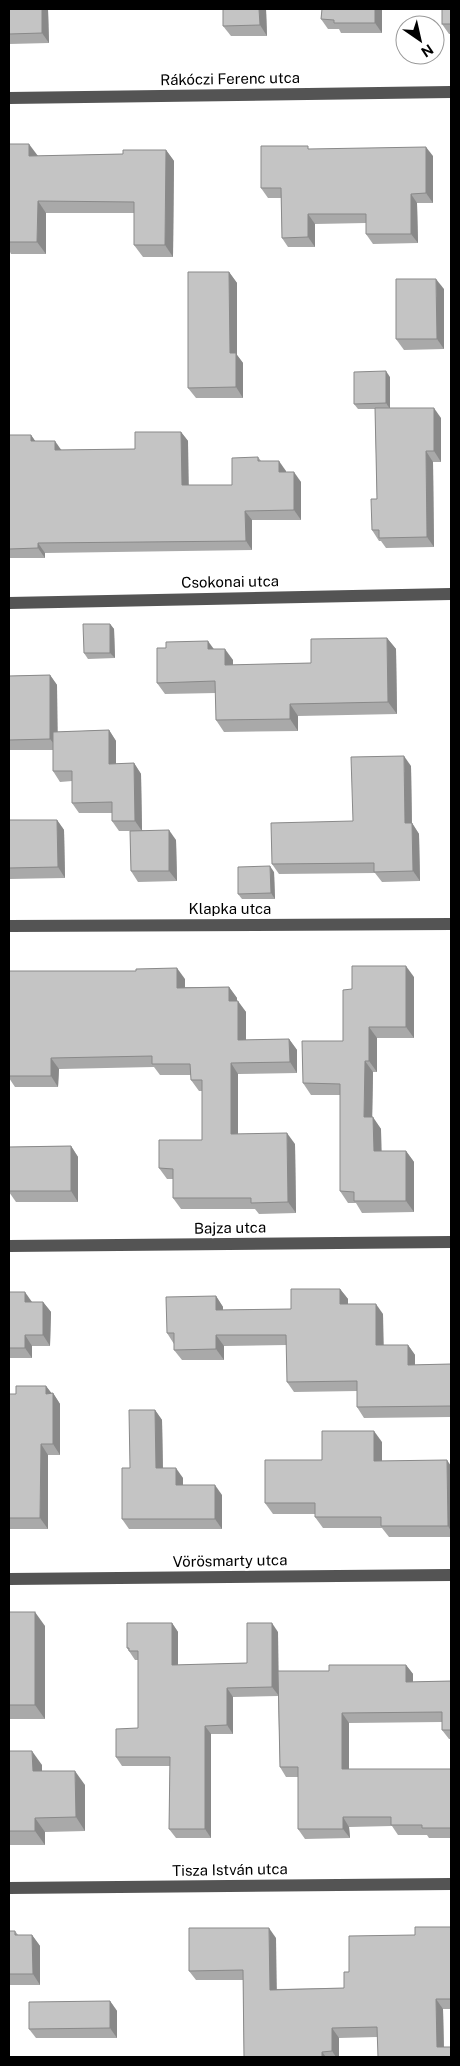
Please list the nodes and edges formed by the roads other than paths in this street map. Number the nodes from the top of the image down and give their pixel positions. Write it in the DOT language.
graph roads {
  1 [pos="451,92"];
  2 [pos="9,98"];
  3 [pos="451,594"];
  4 [pos="9,602"];
  5 [pos="451,924"];
  6 [pos="9,926"];
  7 [pos="451,1242"];
  8 [pos="9,1246"];
  9 [pos="451,1575"];
  10 [pos="9,1579"];
  11 [pos="451,1884"];
  12 [pos="9,1888"];
  1 -- 2 [label="street, Rákóczi Ferenc utca"];
  3 -- 4 [label="street, Csokonai utca"];
  5 -- 6 [label="street, Klapka utca"];
  7 -- 8 [label="street, Bajza utca"];
  9 -- 10 [label="street, Vörösmarty utca"];
  11 -- 12 [label="street, Tisza István utca"];
}
